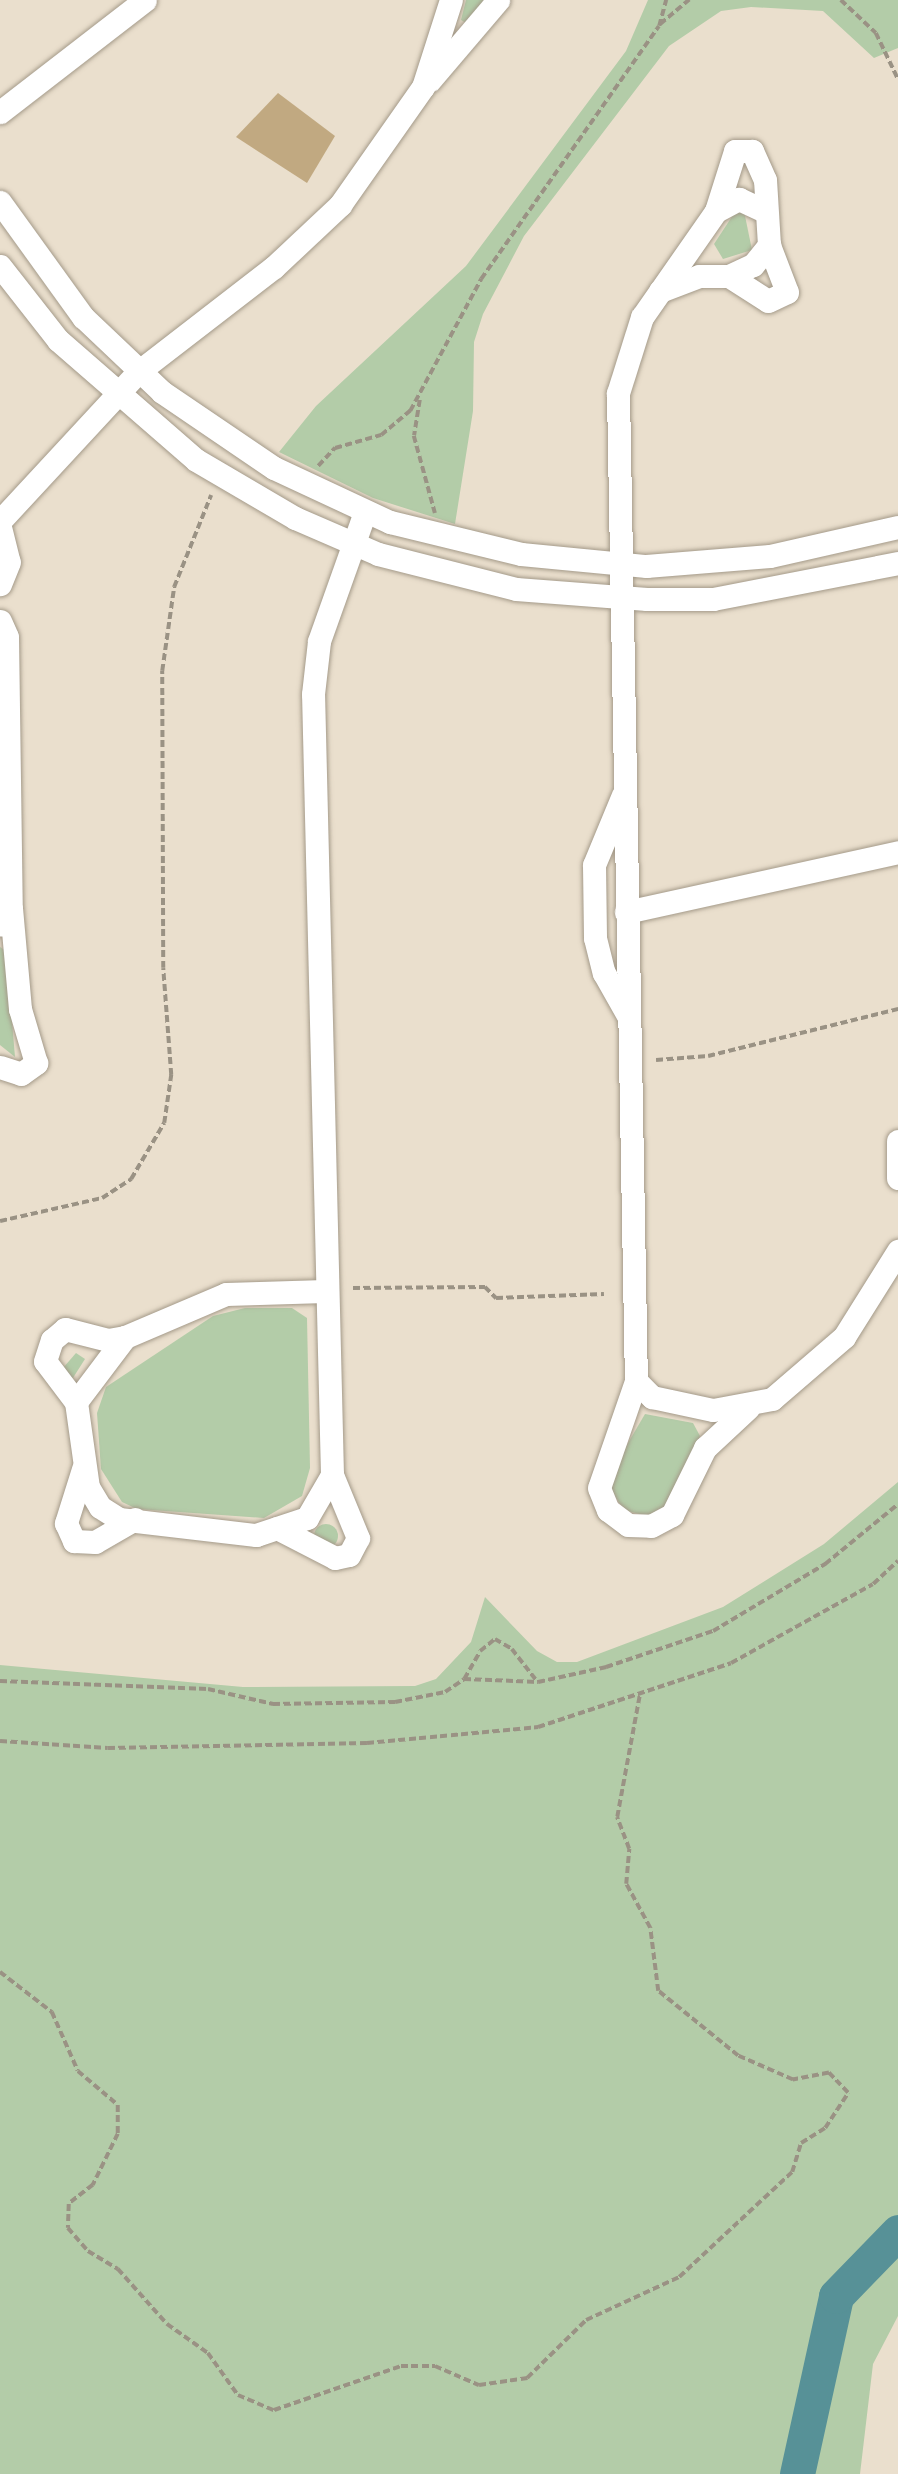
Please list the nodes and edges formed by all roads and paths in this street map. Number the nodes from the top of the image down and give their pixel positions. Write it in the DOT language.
graph roads {
  1 [pos="145,0"];
  2 [pos="451,0"];
  3 [pos="498,0"];
  4 [pos="666,0"];
  5 [pos="689,0"];
  6 [pos="841,0"];
  7 [pos="659,26"];
  8 [pos="898,79"];
  9 [pos="423,88"];
  10 [pos="0,112"];
  11 [pos="0,202"];
  12 [pos="762,210"];
  13 [pos="716,211"];
  14 [pos="769,245"];
  15 [pos="0,266"];
  16 [pos="729,276"];
  17 [pos="660,291"];
  18 [pos="138,372"];
  19 [pos="421,394"];
  20 [pos="115,395"];
  21 [pos="318,466"];
  22 [pos="211,495"];
  23 [pos="365,512"];
  24 [pos="435,513"];
  25 [pos="0,521"];
  26 [pos="0,527"];
  27 [pos="898,527"];
  28 [pos="352,543"];
  29 [pos="898,563"];
  30 [pos="620,565"];
  31 [pos="0,584"];
  32 [pos="620,598"];
  33 [pos="0,621"];
  34 [pos="624,793"];
  35 [pos="898,852"];
  36 [pos="626,912"];
  37 [pos="6,917"];
  38 [pos="898,1009"];
  39 [pos="628,1015"];
  40 [pos="656,1060"];
  41 [pos="0,1067"];
  42 [pos="898,1141"];
  43 [pos="898,1178"];
  44 [pos="0,1221"];
  45 [pos="898,1251"];
  46 [pos="352,1288"];
  47 [pos="325,1291"];
  48 [pos="604,1294"];
  49 [pos="125,1337"];
  50 [pos="636,1381"];
  51 [pos="76,1402"];
  52 [pos="748,1408"];
  53 [pos="83,1462"];
  54 [pos="332,1475"];
  55 [pos="898,1504"];
  56 [pos="143,1517"];
  57 [pos="277,1528"];
  58 [pos="898,1560"];
  59 [pos="464,1679"];
  60 [pos="0,1681"];
  61 [pos="538,1682"];
  62 [pos="640,1693"];
  63 [pos="0,1741"];
  64 [pos="0,1972"];
  1 -- 10 [label="street"];
  2 -- 9 [label="street"];
  3 -- 9 [label="street"];
  4 -- 7 [label="path"];
  5 -- 7 [label="path"];
  6 -- 8 [label="path"];
  7 -- 19 [label="path"];
  9 -- 18 [label="street"];
  11 -- 18 [label="street"];
  12 -- 13 [label="street"];
  12 -- 13 [label="street"];
  12 -- 14 [label="street"];
  13 -- 17 [label="street"];
  14 -- 16 [label="street"];
  14 -- 16 [label="street"];
  15 -- 20 [label="street"];
  16 -- 17 [label="street"];
  17 -- 30 [label="street"];
  18 -- 20 [label="street"];
  18 -- 23 [label="street"];
  19 -- 21 [label="path"];
  19 -- 24 [label="path"];
  20 -- 25 [label="street"];
  20 -- 28 [label="street"];
  22 -- 44 [label="path"];
  23 -- 28 [label="street"];
  23 -- 30 [label="street"];
  26 -- 31 [label="street"];
  27 -- 30 [label="street"];
  28 -- 32 [label="street"];
  28 -- 47 [label="street"];
  29 -- 32 [label="street"];
  30 -- 32 [label="street"];
  32 -- 34 [label="street"];
  33 -- 37 [label="street"];
  34 -- 36 [label="street"];
  34 -- 39 [label="street"];
  35 -- 36 [label="street"];
  36 -- 39 [label="street"];
  37 -- 41 [label="street"];
  38 -- 40 [label="path"];
  39 -- 50 [label="street"];
  42 -- 43 [label="street"];
  45 -- 52 [label="street"];
  46 -- 48 [label="path"];
  47 -- 49 [label="street"];
  47 -- 54 [label="street"];
  49 -- 51 [label="street"];
  49 -- 51 [label="street"];
  50 -- 52 [label="street"];
  50 -- 52 [label="street"];
  51 -- 53 [label="street"];
  53 -- 56 [label="street"];
  53 -- 56 [label="street"];
  54 -- 57 [label="street"];
  54 -- 57 [label="street"];
  55 -- 61 [label="path"];
  56 -- 57 [label="street"];
  58 -- 62 [label="path"];
  59 -- 60 [label="path"];
  59 -- 61 [label="path"];
  59 -- 61 [label="path"];
  62 -- 63 [label="path"];
  62 -- 64 [label="path"];
}
